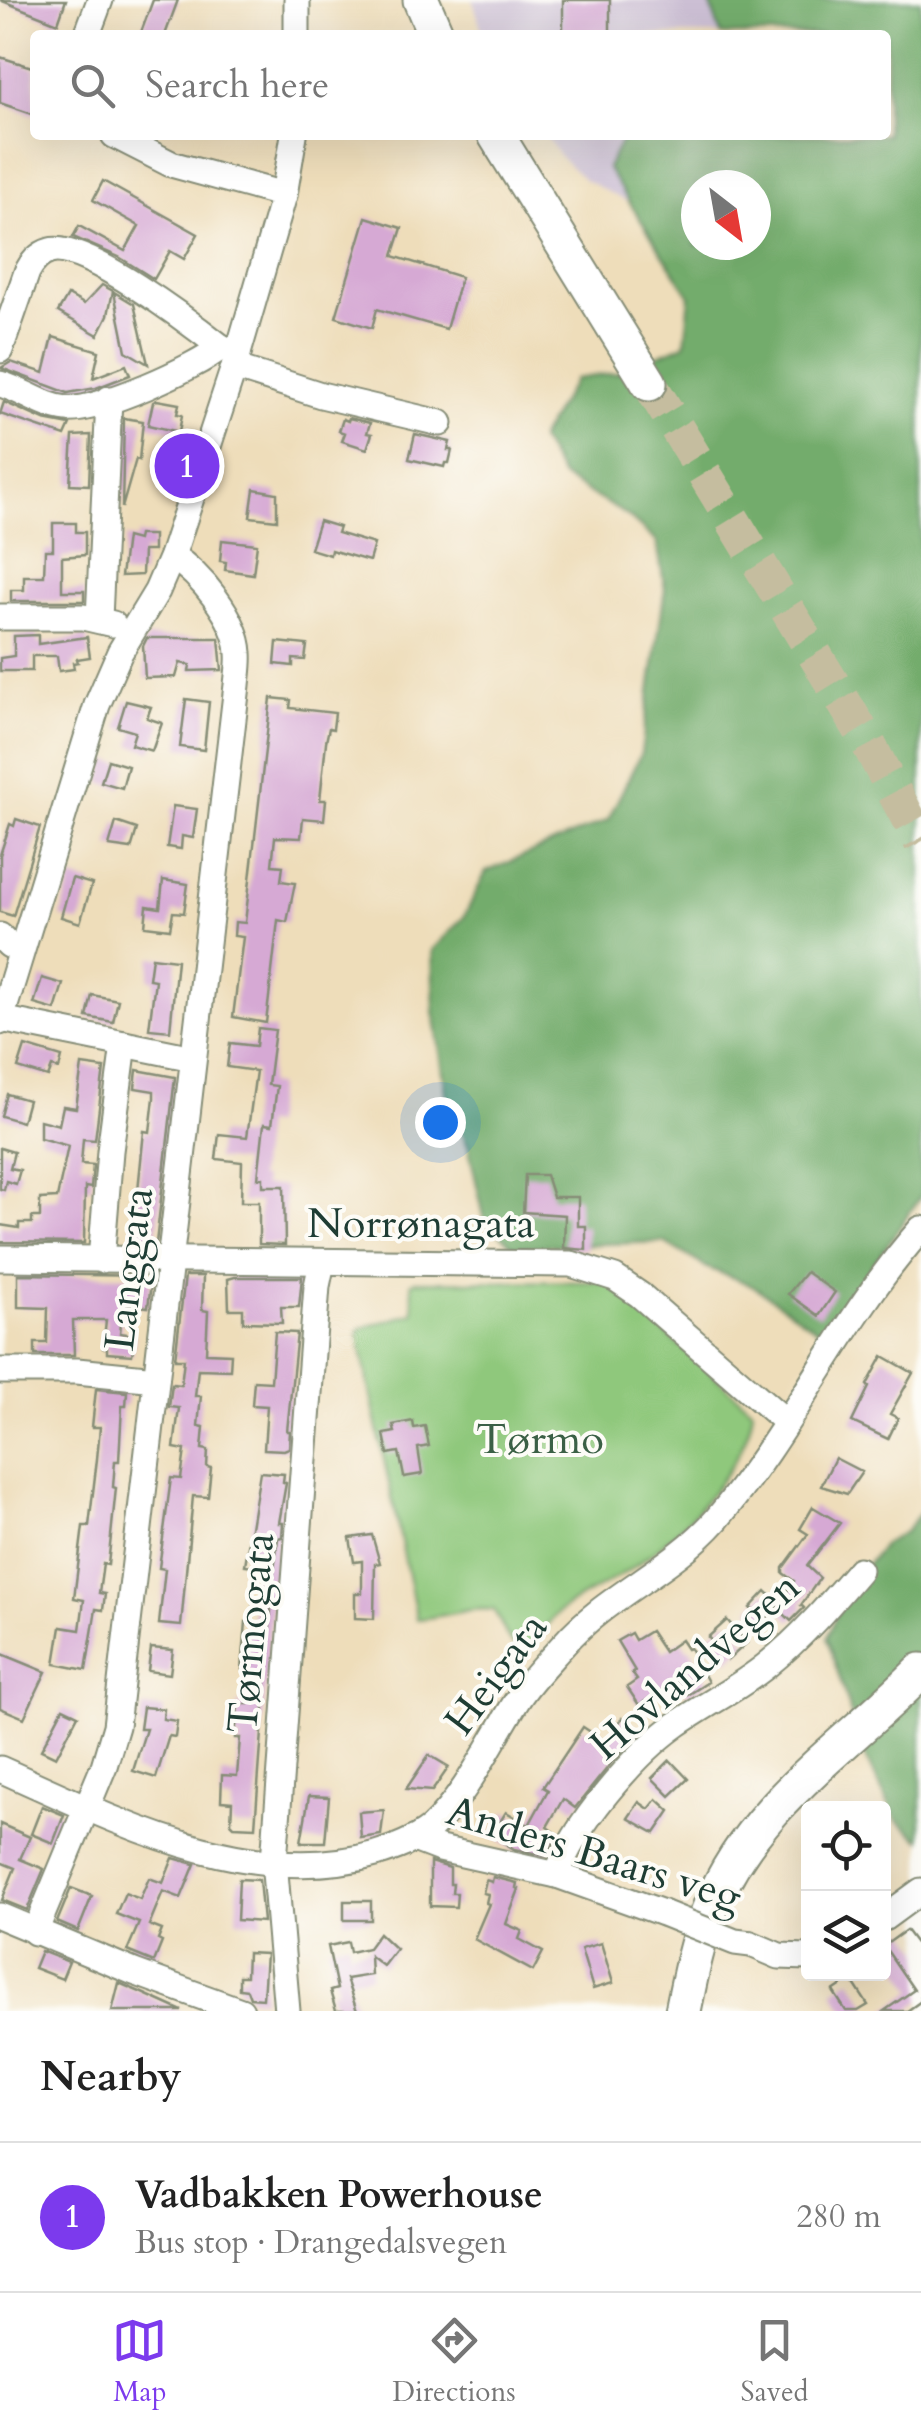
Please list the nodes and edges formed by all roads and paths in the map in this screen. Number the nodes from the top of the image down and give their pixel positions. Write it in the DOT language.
graph roads {
  1 [pos="100,0"];
  2 [pos="89,30"];
  3 [pos="124,140"];
  4 [pos="293,140"];
  5 [pos="499,140"];
  6 [pos="284,195"];
  7 [pos="0,350"];
  8 [pos="231,356"];
  9 [pos="650,383"];
  10 [pos="0,384"];
  11 [pos="109,399"];
  12 [pos="440,424"];
  13 [pos="167,567"];
  14 [pos="0,617"];
  15 [pos="100,619"];
  16 [pos="131,632"];
  17 [pos="10,943"];
  18 [pos="0,1020"];
  19 [pos="124,1044"];
  20 [pos="193,1058"];
  21 [pos="921,1229"];
  22 [pos="0,1258"];
  23 [pos="101,1260"];
  24 [pos="170,1260"];
  25 [pos="322,1262"];
  26 [pos="0,1372"];
  27 [pos="156,1380"];
  28 [pos="786,1422"];
  29 [pos="858,1570"];
  30 [pos="921,1671"];
  31 [pos="0,1769"];
  32 [pos="86,1808"];
  33 [pos="414,1839"];
  34 [pos="274,1861"];
  35 [pos="557,1875"];
  36 [pos="921,1890"];
  37 [pos="891,1913"];
  38 [pos="0,1916"];
  39 [pos="35,1932"];
  40 [pos="801,1957"];
  41 [pos="685,2005"];
  42 [pos="241,2011"];
  43 [pos="287,2011"];
  1 -- 2 [label="street"];
  3 -- 6 [label="street"];
  4 -- 6 [label="street"];
  5 -- 9 [label="highway"];
  6 -- 8 [label="street"];
  7 -- 8 [label="street"];
  8 -- 11 [label="street"];
  8 -- 12 [label="street"];
  8 -- 13 [label="street"];
  10 -- 11 [label="street"];
  11 -- 15 [label="street"];
  13 -- 16 [label="street"];
  13 -- 20 [label="street, Langgata"];
  14 -- 15 [label="street"];
  15 -- 16 [label="street"];
  16 -- 17 [label="street"];
  17 -- 18 [label="street"];
  18 -- 19 [label="street"];
  19 -- 20 [label="street"];
  19 -- 23 [label="street"];
  20 -- 24 [label="street, Langgata"];
  21 -- 28 [label="street, Heigata"];
  22 -- 23 [label="street, Norrønagata"];
  23 -- 24 [label="street, Norrønagata"];
  24 -- 25 [label="street, Norrønagata"];
  24 -- 27 [label="street, Langgata"];
  25 -- 28 [label="street, Norrønagata"];
  25 -- 34 [label="street, Tørmogata"];
  26 -- 27 [label="street"];
  27 -- 32 [label="street, Langgata"];
  28 -- 33 [label="street, Heigata"];
  29 -- 35 [label="street, Hovlandvegen"];
  30 -- 41 [label="highway"];
  31 -- 32 [label="street, Heigata"];
  32 -- 34 [label="street, Heigata"];
  32 -- 39 [label="street, Langgata"];
  33 -- 34 [label="street, Heigata"];
  33 -- 35 [label="street, Anders Baars veg"];
  34 -- 43 [label="street, Tørmogata"];
  35 -- 40 [label="street, Anders Baars veg, bridge"];
  36 -- 37 [label="street"];
  38 -- 39 [label="street"];
  39 -- 42 [label="street"];
}
